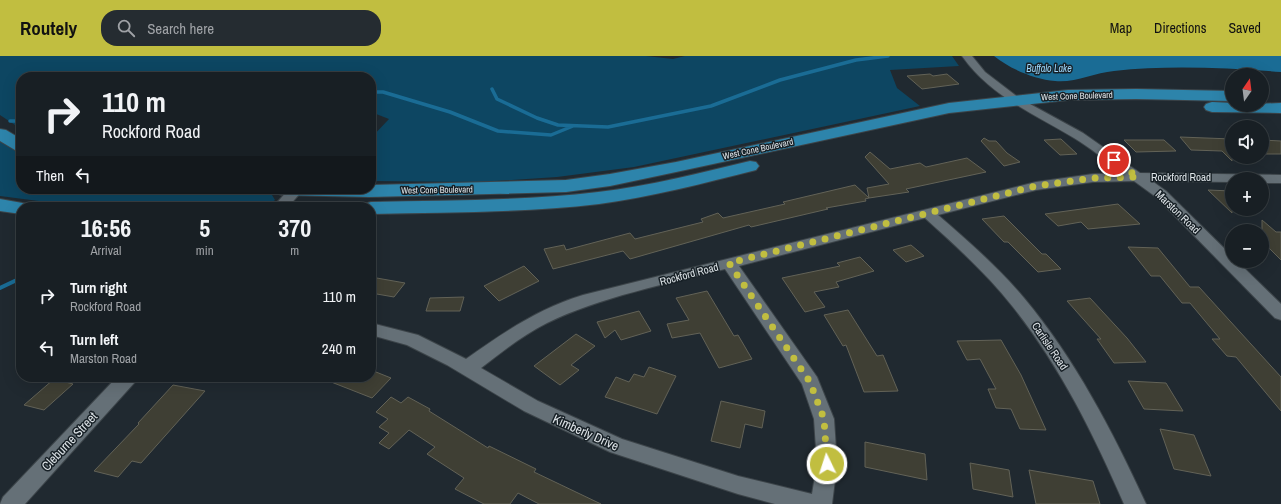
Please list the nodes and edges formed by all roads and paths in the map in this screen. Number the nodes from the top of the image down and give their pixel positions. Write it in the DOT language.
graph roads {
  1 [pos="967,56"];
  2 [pos="1225,96"];
  3 [pos="1269,97"];
  4 [pos="1281,97"];
  5 [pos="1015,100"];
  6 [pos="1281,108"];
  7 [pos="1031,109"];
  8 [pos="0,134"];
  9 [pos="16,143"];
  10 [pos="1138,177"];
  11 [pos="1281,179"];
  12 [pos="376,189"];
  13 [pos="0,205"];
  14 [pos="16,207"];
  15 [pos="376,208"];
  16 [pos="929,214"];
  17 [pos="729,263"];
  18 [pos="1281,314"];
  19 [pos="376,330"];
  20 [pos="467,368"];
  21 [pos="123,382"];
  22 [pos="11,504"];
  23 [pos="814,504"];
  24 [pos="821,504"];
  25 [pos="1135,504"];
  1 -- 5 [label="street, Marston Road"];
  2 -- 5 [label="main road, West Cone Boulevard"];
  3 -- 4 [label="main road"];
  5 -- 7 [label="street, Marston Road"];
  5 -- 12 [label="main road, West Cone Boulevard"];
  6 -- 7 [label="main road, West Cone Boulevard"];
  7 -- 10 [label="street, Marston Road"];
  7 -- 15 [label="main road, West Cone Boulevard"];
  8 -- 9 [label="main road"];
  10 -- 11 [label="street, Rockford Road"];
  10 -- 16 [label="street, Rockford Road"];
  10 -- 18 [label="street, Marston Road"];
  13 -- 14 [label="main road"];
  16 -- 17 [label="street, Rockford Road"];
  16 -- 25 [label="street, Carlisle Road"];
  17 -- 20 [label="street, Rockford Road"];
  17 -- 24 [label="street"];
  19 -- 20 [label="street, Kimberly Drive"];
  20 -- 23 [label="street, Kimberly Drive"];
  21 -- 22 [label="street, Cleburne Street"];
}
